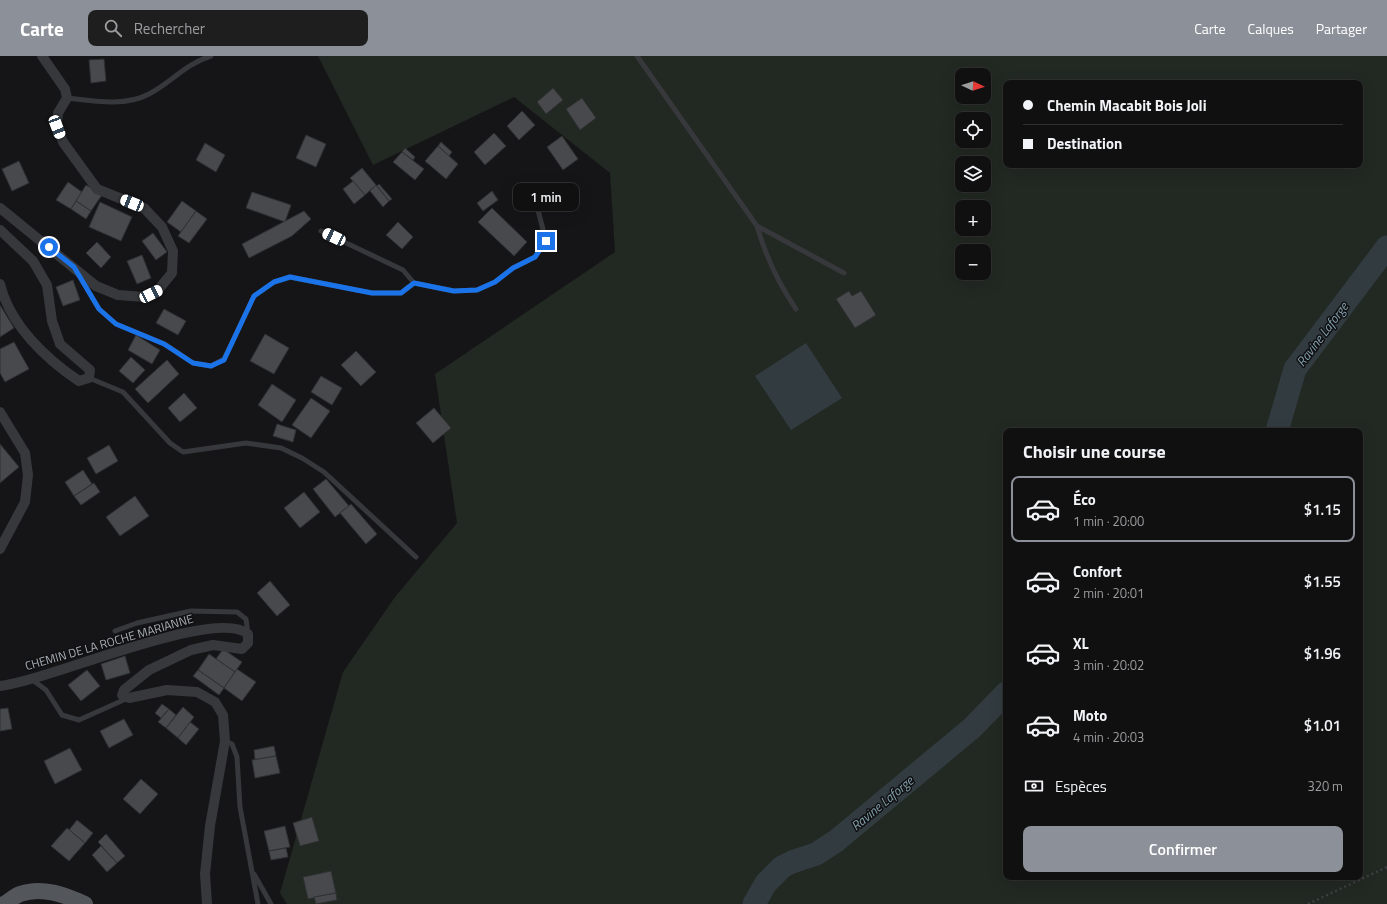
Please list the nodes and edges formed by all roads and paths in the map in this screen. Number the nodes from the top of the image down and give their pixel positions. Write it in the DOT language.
graph roads {
  1 [pos="42,56"];
  2 [pos="211,56"];
  3 [pos="637,56"];
  4 [pos="67,98"];
  5 [pos="532,187"];
  6 [pos="0,208"];
  7 [pos="758,226"];
  8 [pos="0,230"];
  9 [pos="322,231"];
  10 [pos="74,267"];
  11 [pos="844,273"];
  12 [pos="414,283"];
  13 [pos="0,284"];
  14 [pos="796,309"];
  15 [pos="88,378"];
  16 [pos="0,412"];
  17 [pos="0,549"];
  18 [pos="416,557"];
  19 [pos="115,631"];
  20 [pos="248,634"];
  21 [pos="30,678"];
  22 [pos="0,686"];
  23 [pos="129,698"];
  24 [pos="225,741"];
  25 [pos="1387,867"];
  26 [pos="252,870"];
  27 [pos="1363,878"];
  28 [pos="1359,880"];
  29 [pos="4,904"];
  30 [pos="85,904"];
  31 [pos="207,904"];
  32 [pos="258,904"];
  33 [pos="271,904"];
  34 [pos="1308,904"];
  1 -- 4 [label="street"];
  2 -- 4 [label="lane"];
  3 -- 7 [label="lane"];
  4 -- 10 [label="street"];
  5 -- 12 [label="lane"];
  6 -- 10 [label="street"];
  7 -- 11 [label="lane"];
  7 -- 14 [label="lane"];
  8 -- 15 [label="street"];
  9 -- 12 [label="lane"];
  10 -- 12 [label="lane"];
  13 -- 15 [label="street"];
  15 -- 18 [label="lane"];
  16 -- 17 [label="street"];
  19 -- 20 [label="lane"];
  20 -- 21 [label="street, CHEMIN DE LA ROCHE MARIANNE"];
  20 -- 23 [label="street"];
  21 -- 22 [label="street, CHEMIN DE LA ROCHE MARIANNE"];
  21 -- 23 [label="lane"];
  23 -- 24 [label="street"];
  24 -- 26 [label="lane"];
  24 -- 31 [label="street"];
  25 -- 27 [label="path"];
  26 -- 32 [label="lane"];
  26 -- 33 [label="lane"];
  28 -- 34 [label="path"];
  29 -- 30 [label="main road"];
}
